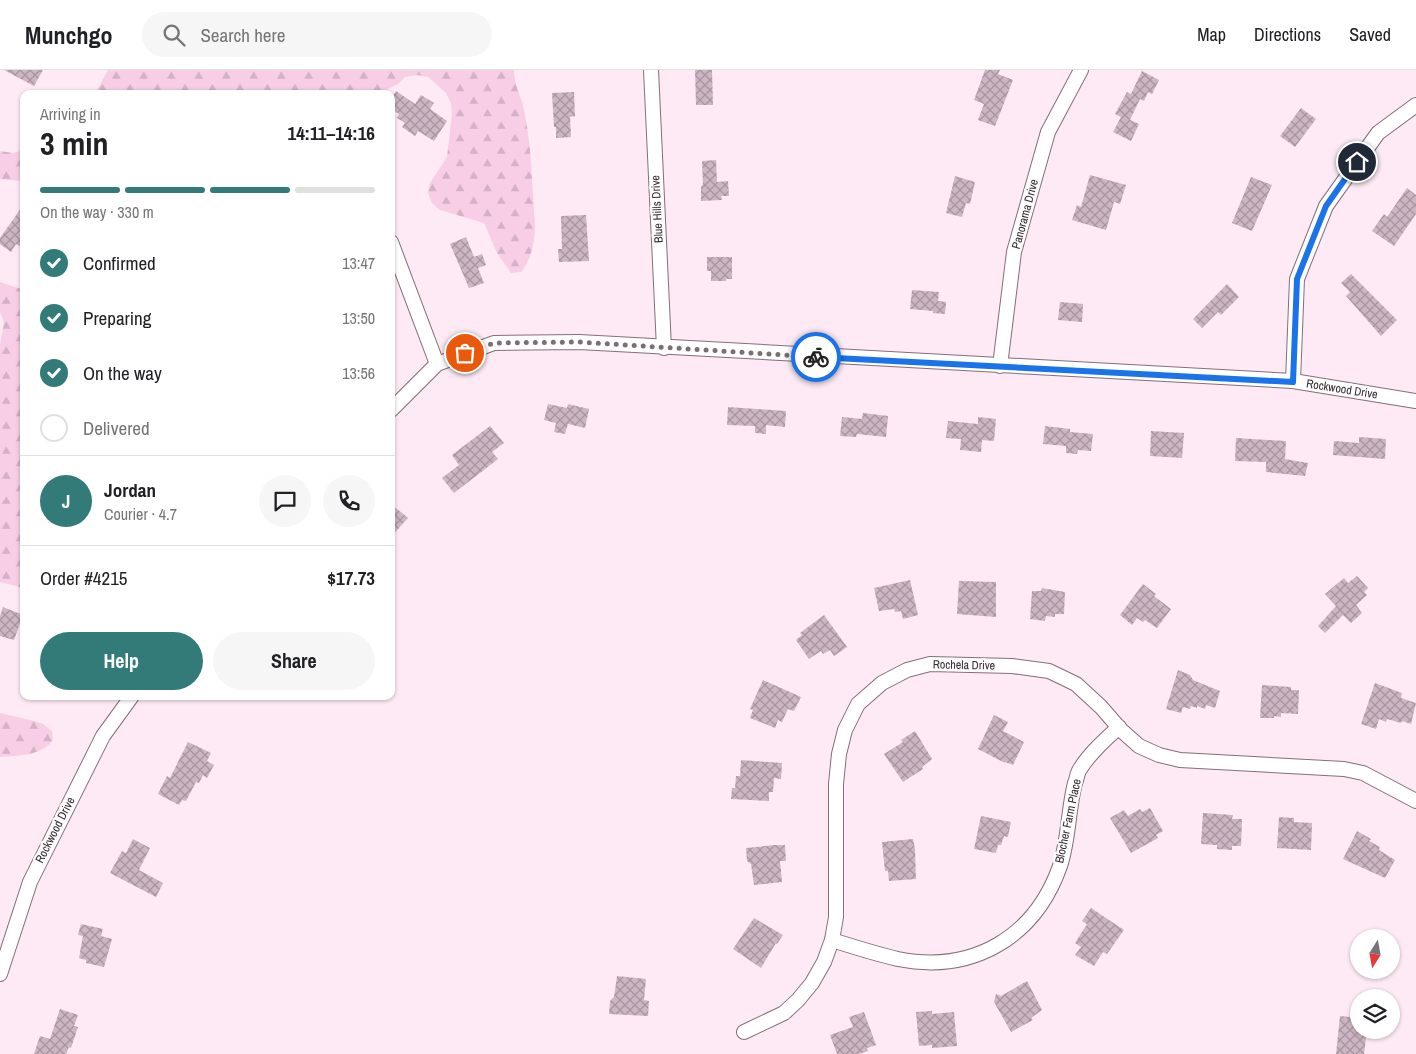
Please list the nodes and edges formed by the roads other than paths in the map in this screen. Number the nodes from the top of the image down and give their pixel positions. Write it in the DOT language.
graph roads {
  1 [pos="651,70"];
  2 [pos="1081,70"];
  3 [pos="1416,105"];
  4 [pos="395,253"];
  5 [pos="664,348"];
  6 [pos="437,364"];
  7 [pos="1000,366"];
  8 [pos="1293,382"];
  9 [pos="1416,401"];
  10 [pos="395,406"];
  11 [pos="129,700"];
  12 [pos="1119,727"];
  13 [pos="1416,801"];
  14 [pos="832,940"];
  15 [pos="0,974"];
  16 [pos="744,1032"];
  1 -- 5 [label="street, Blue Hills Drive"];
  2 -- 7 [label="street, Panorama Drive"];
  3 -- 8 [label="street"];
  4 -- 6 [label="street"];
  5 -- 6 [label="street, Rockwood Drive"];
  5 -- 7 [label="street, Rockwood Drive"];
  6 -- 10 [label="street, Rockwood Drive"];
  7 -- 8 [label="street, Rockwood Drive"];
  8 -- 9 [label="street, Rockwood Drive"];
  11 -- 15 [label="street, Rockwood Drive"];
  12 -- 13 [label="street, Rochela Drive"];
  12 -- 14 [label="street, Blocher Farm Place"];
  12 -- 14 [label="street, Rochela Drive"];
  14 -- 16 [label="street, Rochela Drive"];
}
